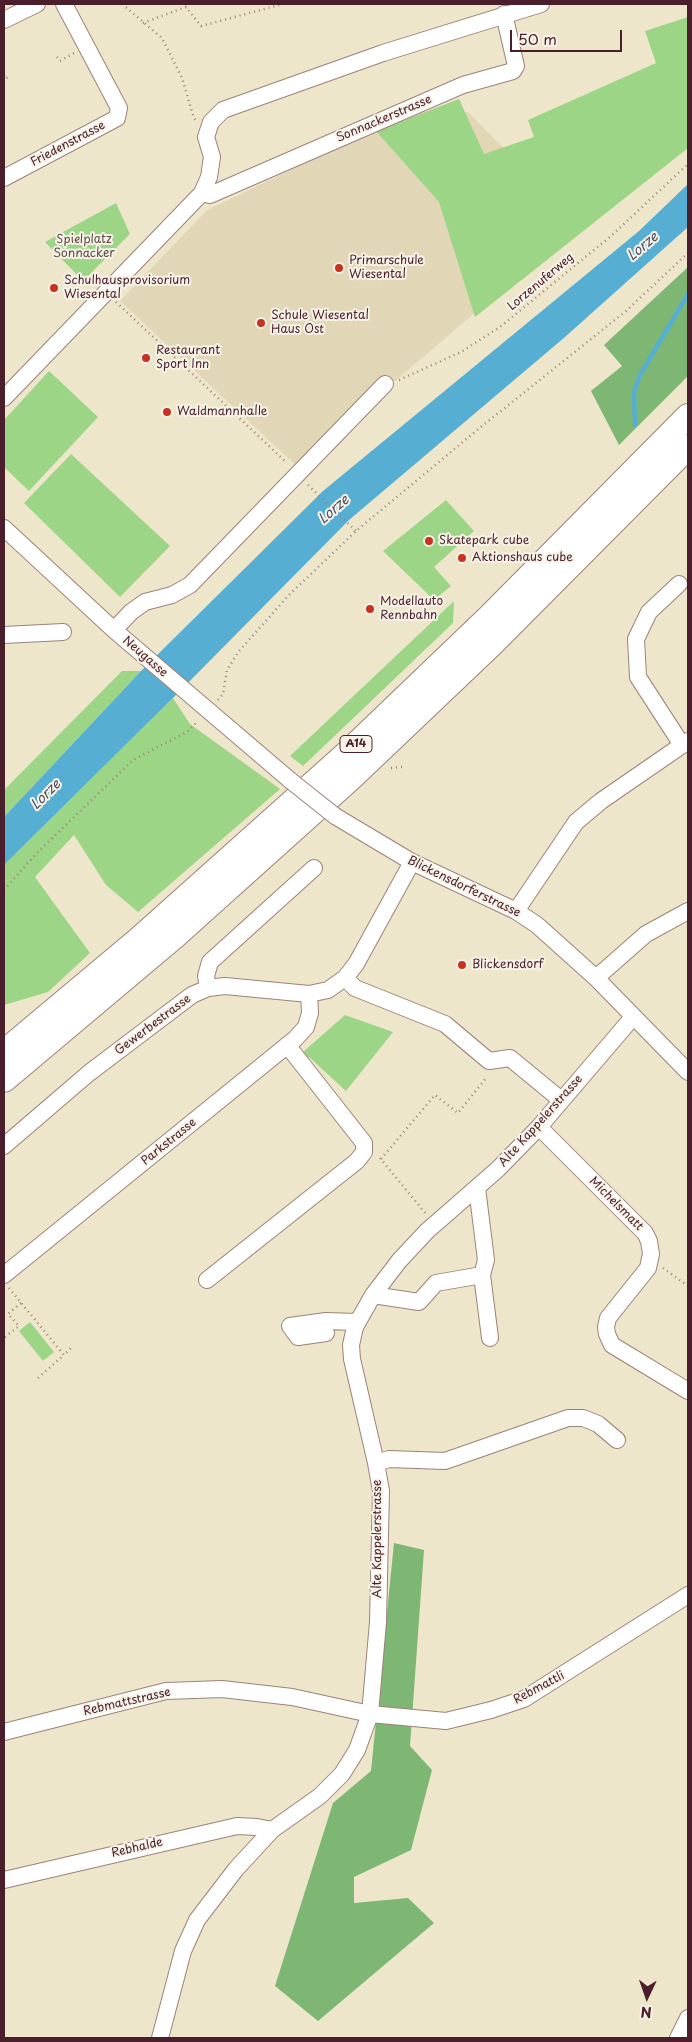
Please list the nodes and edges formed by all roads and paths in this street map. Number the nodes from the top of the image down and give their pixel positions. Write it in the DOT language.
graph roads {
  1 [pos="38,4"];
  2 [pos="64,4"];
  3 [pos="122,4"];
  4 [pos="283,4"];
  5 [pos="541,4"];
  6 [pos="504,14"];
  7 [pos="4,20"];
  8 [pos="143,23"];
  9 [pos="57,57"];
  10 [pos="60,61"];
  11 [pos="4,76"];
  12 [pos="8,77"];
  13 [pos="206,137"];
  14 [pos="688,164"];
  15 [pos="4,178"];
  16 [pos="202,193"];
  17 [pos="688,253"];
  18 [pos="107,293"];
  19 [pos="385,384"];
  20 [pos="4,398"];
  21 [pos="688,416"];
  22 [pos="688,447"];
  23 [pos="298,474"];
  24 [pos="312,491"];
  25 [pos="4,528"];
  26 [pos="356,531"];
  27 [pos="679,584"];
  28 [pos="114,630"];
  29 [pos="63,632"];
  30 [pos="4,635"];
  31 [pos="208,710"];
  32 [pos="685,743"];
  33 [pos="291,781"];
  34 [pos="412,862"];
  35 [pos="314,868"];
  36 [pos="4,890"];
  37 [pos="688,910"];
  38 [pos="516,911"];
  39 [pos="345,978"];
  40 [pos="596,978"];
  41 [pos="208,988"];
  42 [pos="309,994"];
  43 [pos="633,1017"];
  44 [pos="287,1045"];
  45 [pos="4,1052"];
  46 [pos="496,1060"];
  47 [pos="688,1072"];
  48 [pos="4,1080"];
  49 [pos="561,1100"];
  50 [pos="539,1127"];
  51 [pos="4,1146"];
  52 [pos="364,1152"];
  53 [pos="381,1158"];
  54 [pos="476,1188"];
  55 [pos="435,1224"];
  56 [pos="650,1258"];
  57 [pos="482,1275"];
  58 [pos="207,1280"];
  59 [pos="7,1281"];
  60 [pos="688,1286"];
  61 [pos="373,1295"];
  62 [pos="21,1303"];
  63 [pos="358,1322"];
  64 [pos="326,1333"];
  65 [pos="5,1337"];
  66 [pos="490,1338"];
  67 [pos="71,1348"];
  68 [pos="64,1355"];
  69 [pos="38,1378"];
  70 [pos="688,1391"];
  71 [pos="617,1440"];
  72 [pos="376,1463"];
  73 [pos="688,1595"];
  74 [pos="370,1714"];
  75 [pos="4,1732"];
  76 [pos="272,1830"];
  77 [pos="4,1880"];
  78 [pos="688,2018"];
  79 [pos="160,2038"];
  80 [pos="678,2038"];
  1 -- 7 [label="street"];
  2 -- 15 [label="street, Friedenstrasse"];
  3 -- 8 [label="path"];
  4 -- 8 [label="path"];
  5 -- 6 [label="street"];
  6 -- 13 [label="street"];
  6 -- 16 [label="street, Sonnackerstrasse"];
  8 -- 13 [label="path"];
  9 -- 10 [label="path"];
  11 -- 12 [label="path"];
  13 -- 16 [label="street"];
  14 -- 19 [label="path, Lorzenuferweg"];
  16 -- 18 [label="street"];
  17 -- 26 [label="path"];
  18 -- 20 [label="street"];
  18 -- 23 [label="path"];
  19 -- 23 [label="street"];
  21 -- 45 [label="highway, A14"];
  22 -- 48 [label="highway, A14"];
  23 -- 28 [label="street"];
  24 -- 26 [label="path"];
  25 -- 28 [label="street, Neugasse"];
  26 -- 31 [label="path"];
  27 -- 32 [label="street"];
  28 -- 31 [label="street, Neugasse"];
  29 -- 30 [label="street"];
  31 -- 33 [label="street, Neugasse"];
  31 -- 36 [label="path"];
  32 -- 38 [label="street"];
  33 -- 34 [label="street, Blickensdorferstrasse, bridge"];
  34 -- 38 [label="street, Blickensdorferstrasse"];
  34 -- 39 [label="street, Gewerbestrasse"];
  35 -- 41 [label="street"];
  37 -- 40 [label="street"];
  38 -- 40 [label="street, Blickensdorferstrasse"];
  39 -- 42 [label="street, Gewerbestrasse"];
  39 -- 46 [label="street"];
  40 -- 43 [label="street, Blickensdorferstrasse"];
  41 -- 42 [label="street, Gewerbestrasse"];
  41 -- 51 [label="street, Gewerbestrasse"];
  42 -- 44 [label="street, Parkstrasse"];
  43 -- 47 [label="street, Blickensdorferstrasse"];
  43 -- 49 [label="street, Alte Kappelerstrasse"];
  44 -- 52 [label="street"];
  44 -- 59 [label="street, Parkstrasse"];
  46 -- 49 [label="street"];
  46 -- 53 [label="path"];
  49 -- 50 [label="street, Alte Kappelerstrasse"];
  50 -- 54 [label="street, Alte Kappelerstrasse"];
  50 -- 56 [label="street, Michelsmatt"];
  52 -- 53 [label="path"];
  52 -- 58 [label="street"];
  53 -- 55 [label="path"];
  54 -- 55 [label="street, Alte Kappelerstrasse"];
  54 -- 57 [label="street"];
  55 -- 61 [label="street, Alte Kappelerstrasse"];
  56 -- 60 [label="path"];
  56 -- 70 [label="street"];
  57 -- 61 [label="street"];
  57 -- 66 [label="street"];
  59 -- 62 [label="path"];
  61 -- 63 [label="street, Alte Kappelerstrasse"];
  62 -- 65 [label="path"];
  62 -- 68 [label="path"];
  63 -- 64 [label="street"];
  63 -- 72 [label="street, Alte Kappelerstrasse"];
  67 -- 68 [label="path"];
  68 -- 69 [label="path"];
  71 -- 72 [label="street"];
  72 -- 74 [label="street, Alte Kappelerstrasse"];
  73 -- 74 [label="street, Rebmattli"];
  74 -- 75 [label="street, Rebmattstrasse"];
  74 -- 76 [label="street, Alte Kappelerstrasse"];
  76 -- 77 [label="street, Rebhalde"];
  76 -- 79 [label="street, Alte Kappelerstrasse"];
  78 -- 80 [label="street"];
}
